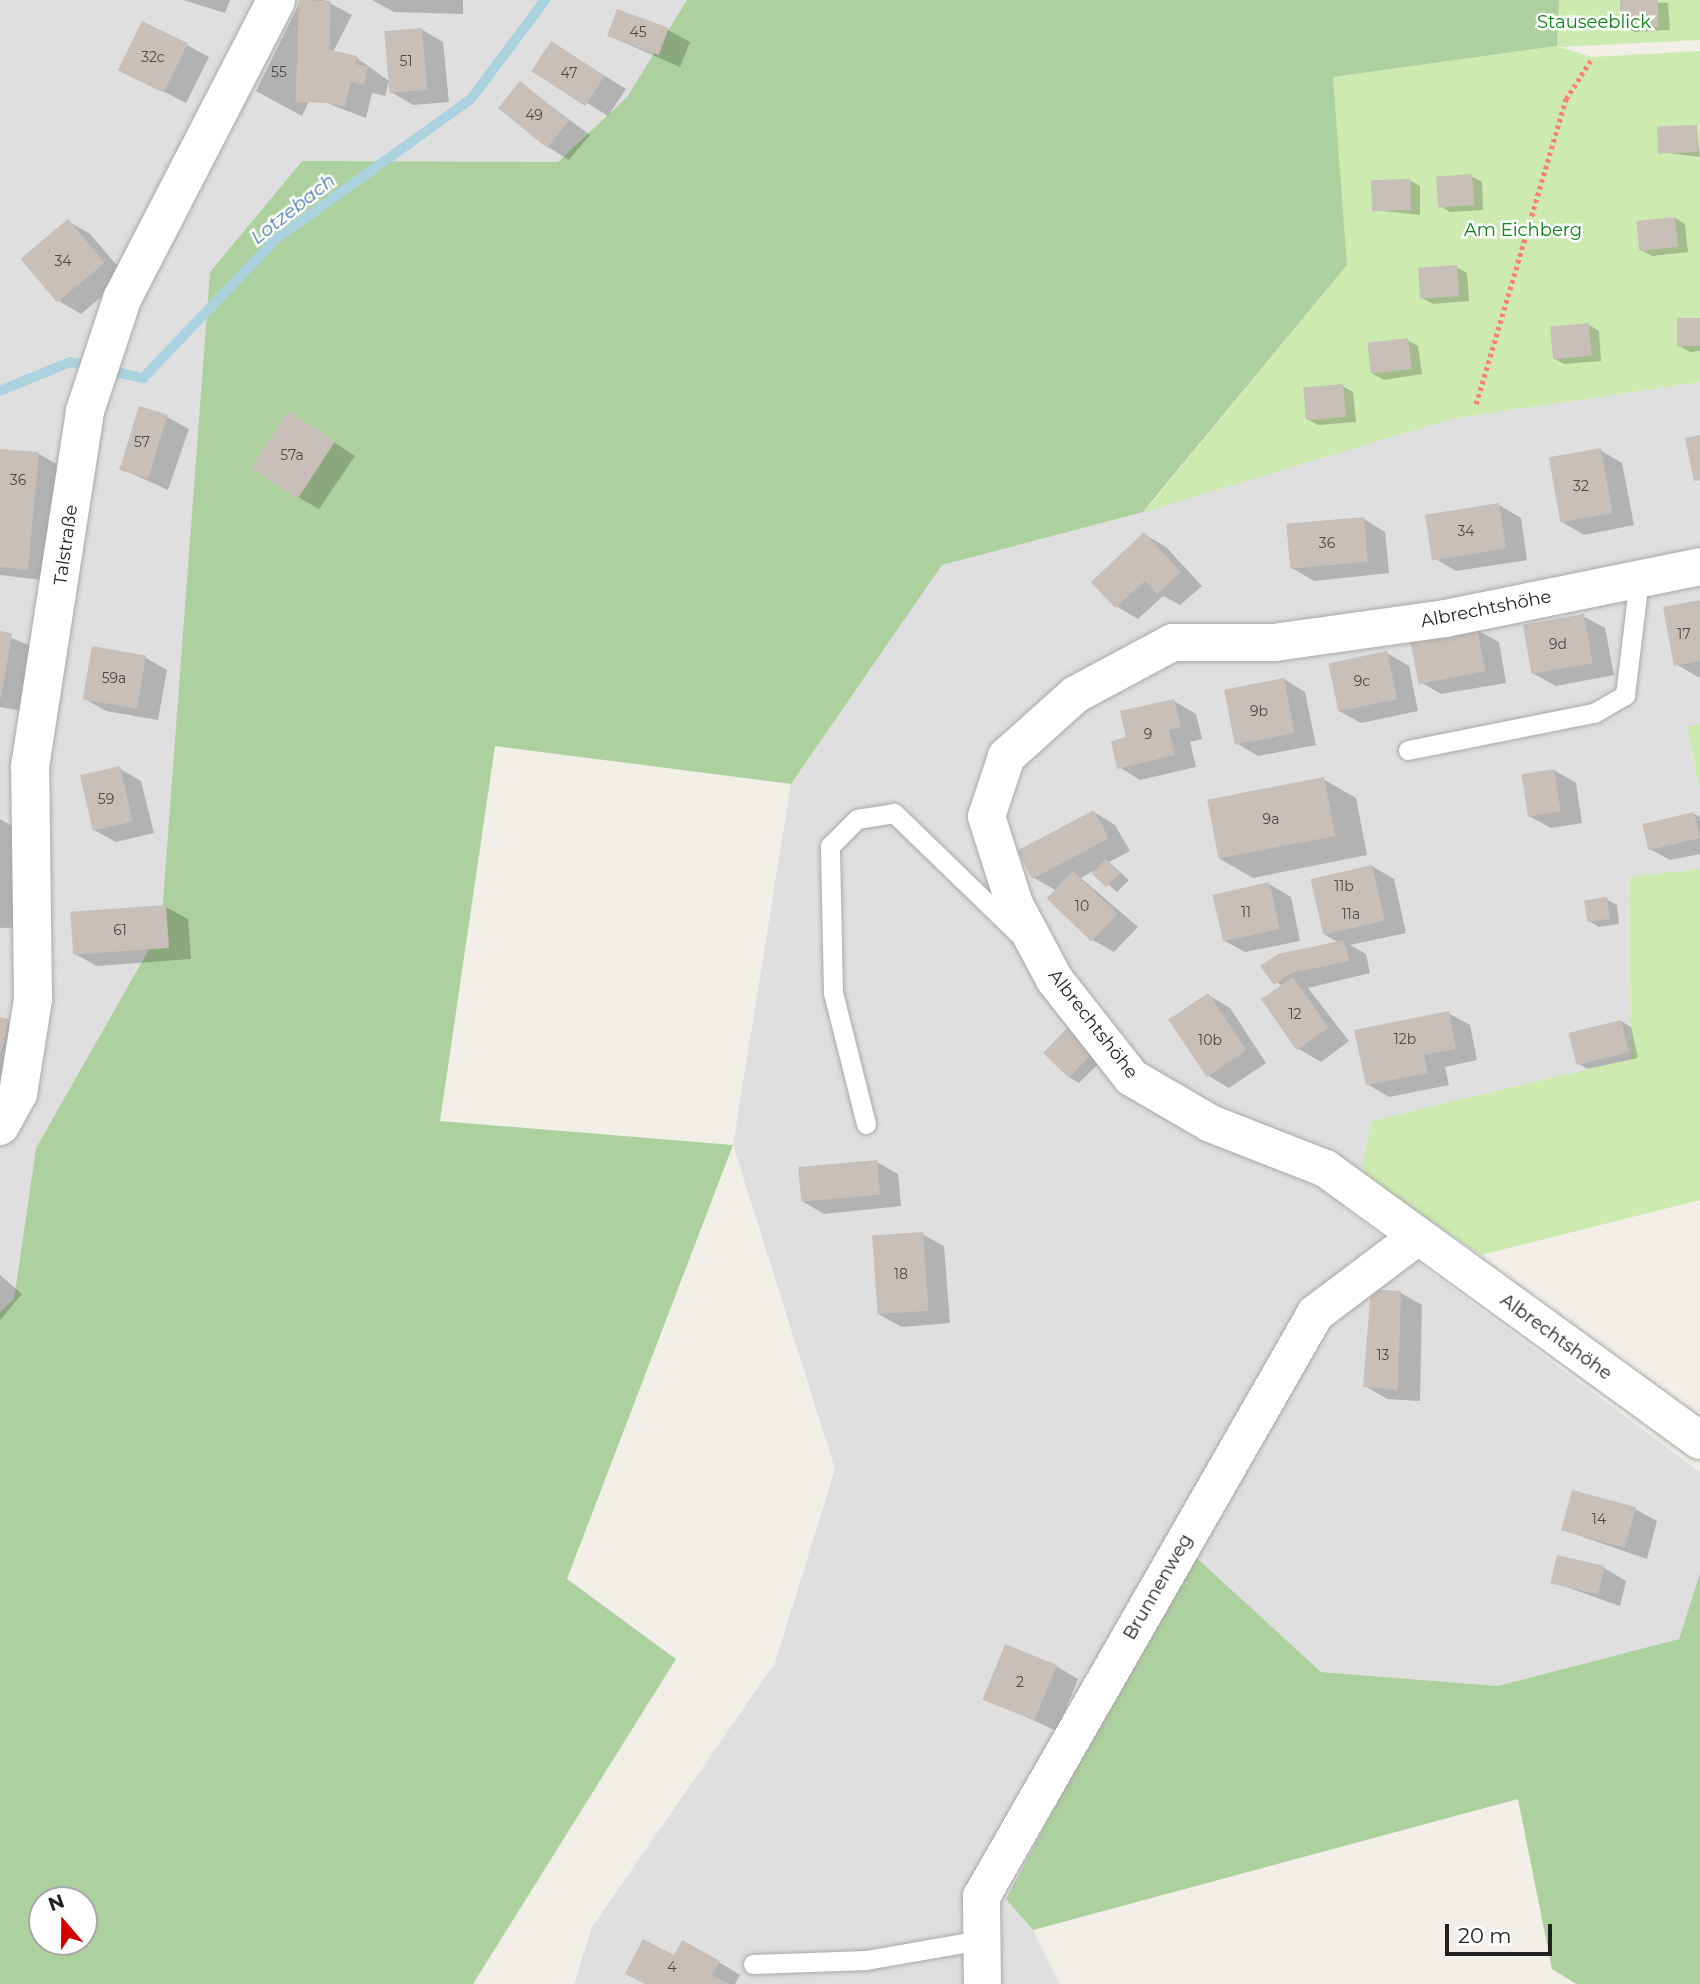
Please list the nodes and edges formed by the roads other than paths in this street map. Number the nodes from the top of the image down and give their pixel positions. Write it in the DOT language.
graph roads {
  1 [pos="276,0"];
  2 [pos="1700,566"];
  3 [pos="1639,579"];
  4 [pos="1408,750"];
  5 [pos="1040,953"];
  6 [pos="866,1124"];
  7 [pos="0,1126"];
  8 [pos="1417,1236"];
  9 [pos="1700,1440"];
  10 [pos="981,1940"];
  11 [pos="753,1964"];
  12 [pos="982,1984"];
  1 -- 7 [label="street, Talstraße"];
  2 -- 3 [label="street, Albrechtshöhe"];
  3 -- 4 [label="lane"];
  3 -- 5 [label="street, Albrechtshöhe"];
  5 -- 6 [label="lane"];
  5 -- 8 [label="street, Albrechtshöhe"];
  8 -- 9 [label="street, Albrechtshöhe"];
  8 -- 10 [label="street, Brunnenweg"];
  10 -- 11 [label="lane"];
  10 -- 12 [label="street, Brunnenweg"];
}
